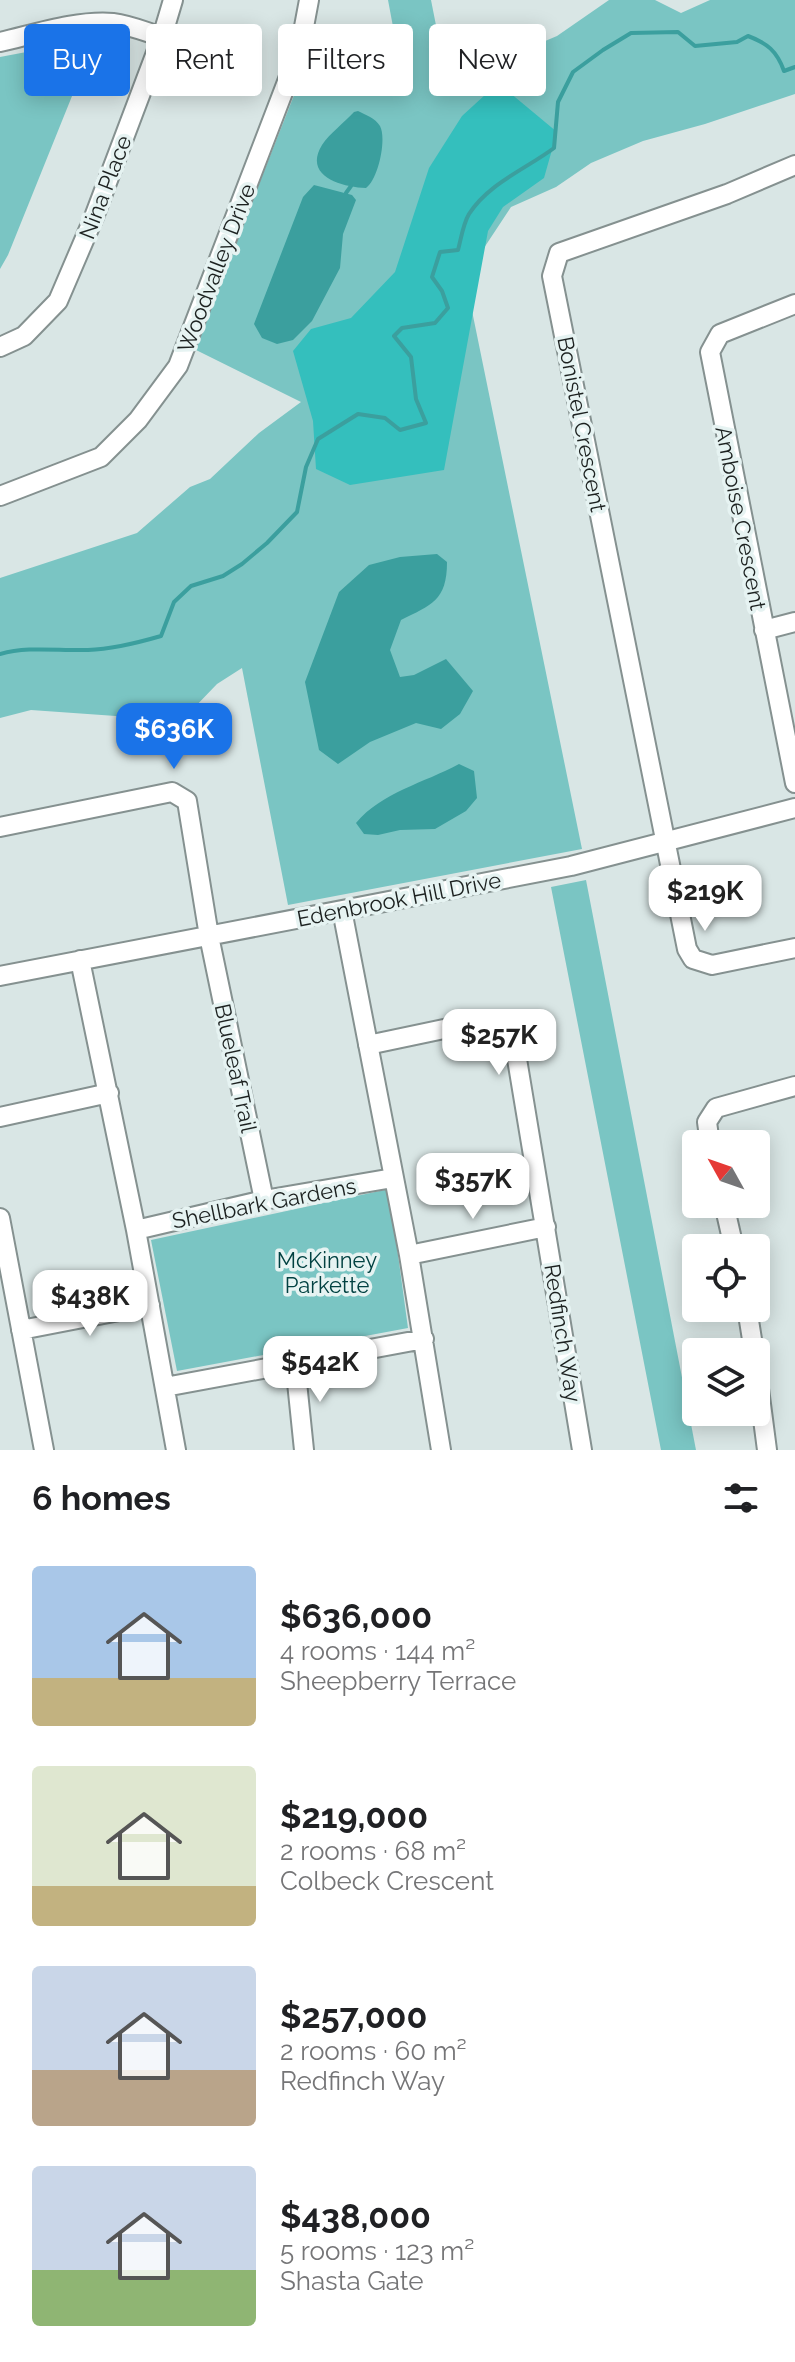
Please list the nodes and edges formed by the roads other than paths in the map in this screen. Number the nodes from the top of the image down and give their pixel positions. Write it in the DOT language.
graph roads {
  1 [pos="173,0"];
  2 [pos="309,0"];
  3 [pos="166,24"];
  4 [pos="146,32"];
  5 [pos="0,42"];
  6 [pos="146,79"];
  7 [pos="795,165"];
  8 [pos="795,304"];
  9 [pos="0,347"];
  10 [pos="0,496"];
  11 [pos="795,622"];
  12 [pos="764,630"];
  13 [pos="795,783"];
  14 [pos="795,808"];
  15 [pos="0,827"];
  16 [pos="666,842"];
  17 [pos="342,910"];
  18 [pos="209,936"];
  19 [pos="795,948"];
  20 [pos="80,960"];
  21 [pos="0,976"];
  22 [pos="368,1045"];
  23 [pos="795,1086"];
  24 [pos="109,1093"];
  25 [pos="0,1117"];
  26 [pos="708,1130"];
  27 [pos="393,1178"];
  28 [pos="264,1200"];
  29 [pos="0,1218"];
  30 [pos="546,1227"];
  31 [pos="136,1230"];
  32 [pos="409,1255"];
  33 [pos="150,1305"];
  34 [pos="21,1330"];
  35 [pos="424,1339"];
  36 [pos="295,1363"];
  37 [pos="165,1387"];
  38 [pos="764,1426"];
  39 [pos="44,1450"];
  40 [pos="176,1450"];
  41 [pos="304,1450"];
  42 [pos="441,1450"];
  43 [pos="582,1450"];
  44 [pos="767,1450"];
  1 -- 3 [label="street, Nina Place"];
  2 -- 10 [label="street, Woodvalley Drive"];
  4 -- 5 [label="street"];
  6 -- 9 [label="street, Nina Place"];
  7 -- 16 [label="street, Bonistel Crescent"];
  8 -- 12 [label="street, Amboise Crescent"];
  11 -- 12 [label="street"];
  12 -- 13 [label="street, Amboise Crescent"];
  14 -- 16 [label="street, Edenbrook Hill Drive"];
  15 -- 18 [label="street, Blueleaf Trail"];
  16 -- 17 [label="street, Edenbrook Hill Drive"];
  16 -- 19 [label="street"];
  17 -- 18 [label="street, Edenbrook Hill Drive"];
  17 -- 22 [label="street"];
  18 -- 20 [label="street, Edenbrook Hill Drive"];
  18 -- 28 [label="street, Blueleaf Trail"];
  20 -- 21 [label="street, Edenbrook Hill Drive"];
  20 -- 24 [label="street"];
  22 -- 27 [label="street"];
  22 -- 30 [label="street, Redfinch Way"];
  23 -- 26 [label="street"];
  24 -- 25 [label="street"];
  24 -- 31 [label="street"];
  27 -- 28 [label="street, Shellbark Gardens"];
  27 -- 32 [label="street"];
  28 -- 31 [label="street, Shellbark Gardens"];
  29 -- 34 [label="street"];
  30 -- 32 [label="street"];
  30 -- 43 [label="street, Redfinch Way"];
  31 -- 33 [label="street"];
  32 -- 35 [label="street"];
  33 -- 34 [label="street"];
  33 -- 37 [label="street"];
  34 -- 39 [label="street"];
  35 -- 36 [label="street"];
  35 -- 42 [label="street"];
  36 -- 37 [label="street"];
  36 -- 41 [label="street"];
  37 -- 40 [label="street"];
  38 -- 44 [label="street"];
}
